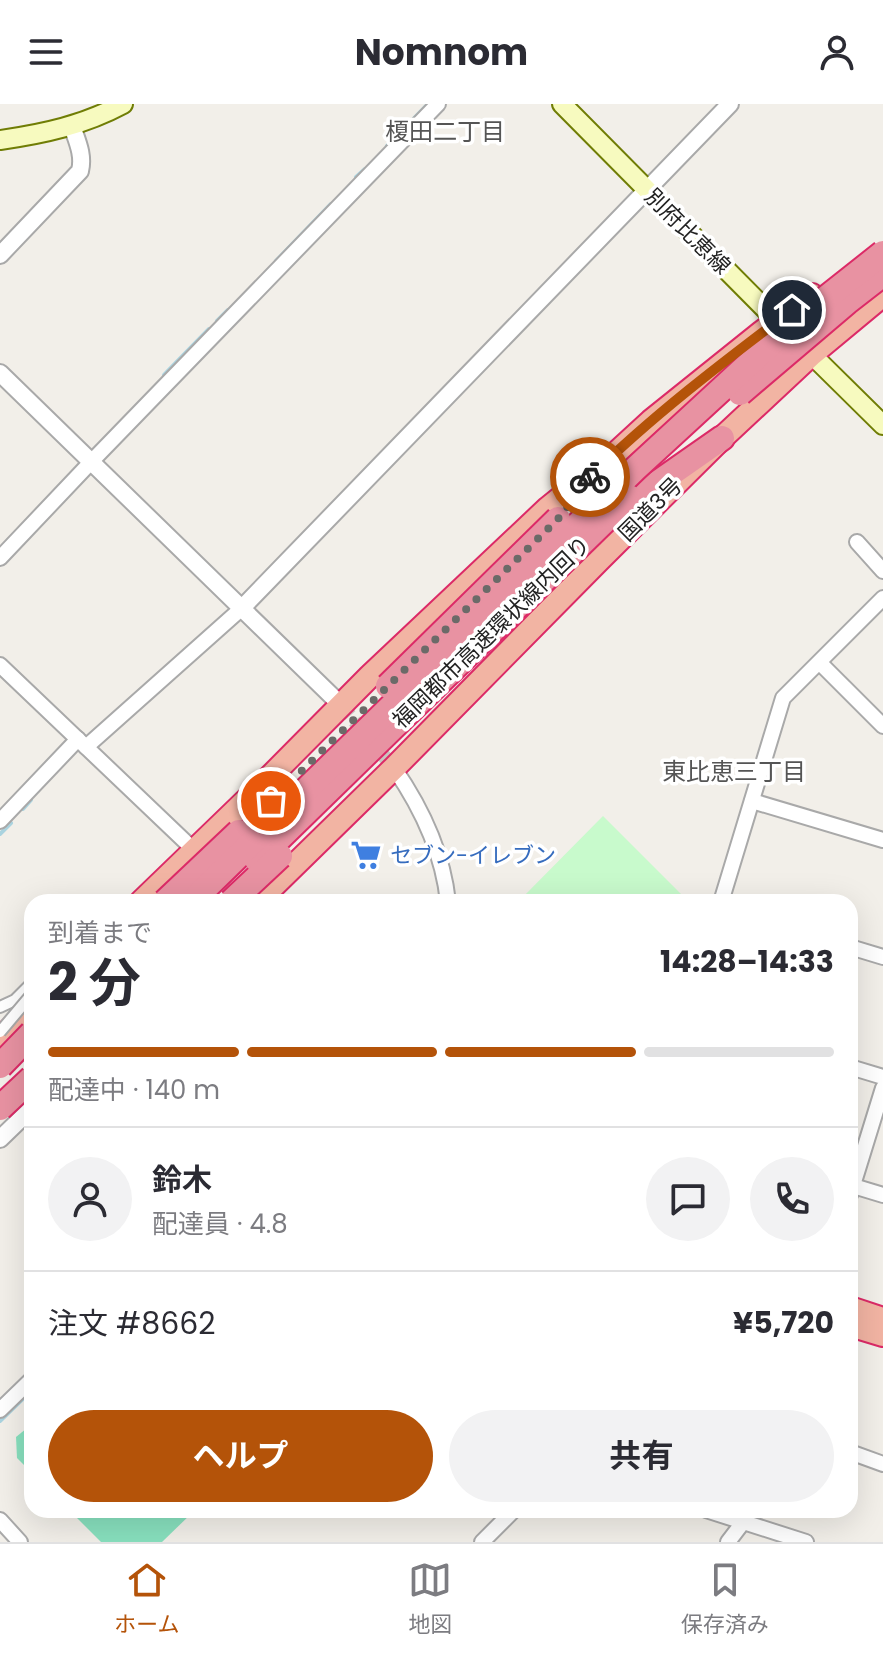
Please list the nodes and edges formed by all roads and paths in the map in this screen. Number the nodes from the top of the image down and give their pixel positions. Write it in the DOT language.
graph roads {
  1 [pos="123,104"];
  2 [pos="438,104"];
  3 [pos="562,104"];
  4 [pos="730,104"];
  5 [pos="72,126"];
  6 [pos="0,140"];
  7 [pos="647,191"];
  8 [pos="883,243"];
  9 [pos="883,253"];
  10 [pos="0,255"];
  11 [pos="883,274"];
  12 [pos="883,295"];
  13 [pos="777,321"];
  14 [pos="812,354"];
  15 [pos="0,373"];
  16 [pos="883,425"];
  17 [pos="722,438"];
  18 [pos="91,462"];
  19 [pos="590,477"];
  20 [pos="558,519"];
  21 [pos="857,542"];
  22 [pos="0,558"];
  23 [pos="883,571"];
  24 [pos="883,598"];
  25 [pos="242,608"];
  26 [pos="820,663"];
  27 [pos="0,665"];
  28 [pos="341,705"];
  29 [pos="883,726"];
  30 [pos="82,743"];
  31 [pos="394,768"];
  32 [pos="752,801"];
  33 [pos="0,821"];
  34 [pos="883,840"];
  35 [pos="194,850"];
  36 [pos="149,894"];
  37 [pos="173,894"];
  38 [pos="199,894"];
  39 [pos="221,894"];
  40 [pos="239,894"];
  41 [pos="265,894"];
  42 [pos="447,894"];
  43 [pos="723,894"];
  44 [pos="858,949"];
  45 [pos="883,957"];
  46 [pos="24,991"];
  47 [pos="24,1004"];
  48 [pos="24,1006"];
  49 [pos="0,1007"];
  50 [pos="0,1016"];
  51 [pos="24,1016"];
  52 [pos="0,1032"];
  53 [pos="0,1039"];
  54 [pos="24,1041"];
  55 [pos="24,1061"];
  56 [pos="0,1066"];
  57 [pos="858,1069"];
  58 [pos="883,1077"];
  59 [pos="0,1084"];
  60 [pos="24,1086"];
  61 [pos="883,1088"];
  62 [pos="24,1091"];
  63 [pos="0,1110"];
  64 [pos="24,1116"];
  65 [pos="0,1139"];
  66 [pos="858,1166"];
  67 [pos="858,1190"];
  68 [pos="883,1195"];
  69 [pos="858,1311"];
  70 [pos="883,1319"];
  71 [pos="858,1327"];
  72 [pos="883,1335"];
  73 [pos="24,1387"];
  74 [pos="0,1410"];
  75 [pos="858,1455"];
  76 [pos="883,1464"];
  77 [pos="506,1518"];
  78 [pos="744,1518"];
  79 [pos="753,1518"];
  80 [pos="0,1520"];
  81 [pos="20,1542"];
  82 [pos="482,1542"];
  83 [pos="728,1542"];
  84 [pos="806,1542"];
  1 -- 5 [label="main road"];
  2 -- 18 [label="street"];
  3 -- 7 [label="main road, 別府比恵線"];
  4 -- 7 [label="street"];
  5 -- 6 [label="main road"];
  5 -- 10 [label="street"];
  7 -- 13 [label="main road, 別府比恵線"];
  7 -- 25 [label="street"];
  8 -- 13 [label="highway"];
  9 -- 38 [label="highway, bridge"];
  11 -- 39 [label="highway, 福岡都市高速環状線内回り, bridge"];
  12 -- 14 [label="highway, 国道3号"];
  13 -- 14 [label="main road, 別府比恵線"];
  13 -- 19 [label="highway"];
  14 -- 16 [label="main road, 別府比恵線"];
  14 -- 17 [label="highway, 国道3号"];
  15 -- 18 [label="street"];
  17 -- 31 [label="highway, 国道3号"];
  17 -- 40 [label="highway, bridge"];
  18 -- 22 [label="street"];
  18 -- 25 [label="street"];
  19 -- 20 [label="highway"];
  19 -- 28 [label="highway"];
  20 -- 37 [label="highway, bridge"];
  21 -- 23 [label="street"];
  24 -- 26 [label="street"];
  25 -- 28 [label="street"];
  25 -- 30 [label="street"];
  26 -- 29 [label="street"];
  26 -- 32 [label="street"];
  27 -- 30 [label="street"];
  28 -- 35 [label="highway"];
  30 -- 33 [label="street"];
  30 -- 35 [label="street"];
  31 -- 41 [label="highway, 国道3号"];
  31 -- 42 [label="street"];
  32 -- 34 [label="street"];
  32 -- 43 [label="street"];
  35 -- 36 [label="highway"];
  44 -- 45 [label="street"];
  46 -- 49 [label="street"];
  47 -- 52 [label="street, bridge"];
  48 -- 50 [label="highway"];
  51 -- 53 [label="highway"];
  54 -- 56 [label="highway, bridge"];
  55 -- 59 [label="highway"];
  57 -- 58 [label="street"];
  60 -- 63 [label="highway, bridge"];
  61 -- 66 [label="street"];
  62 -- 63 [label="highway, bridge"];
  64 -- 65 [label="street"];
  67 -- 68 [label="street"];
  69 -- 70 [label="highway"];
  71 -- 72 [label="highway"];
  73 -- 74 [label="street"];
  75 -- 76 [label="street"];
  77 -- 82 [label="street"];
  78 -- 83 [label="street"];
  79 -- 84 [label="street"];
  80 -- 81 [label="street"];
}
